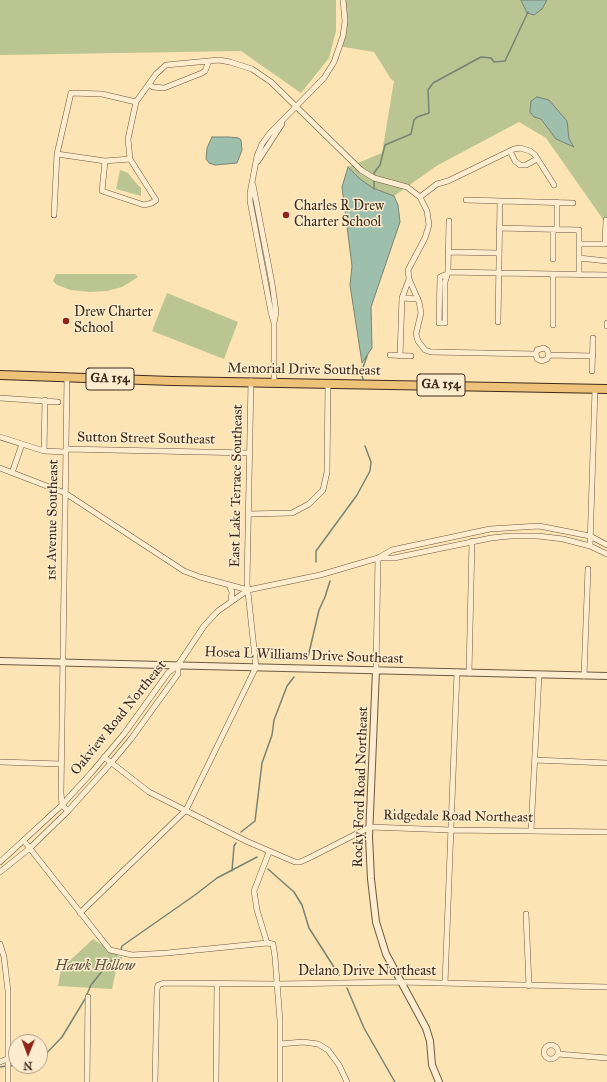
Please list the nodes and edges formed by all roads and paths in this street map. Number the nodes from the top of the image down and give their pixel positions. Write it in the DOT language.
graph roads {
  1 [pos="343,0"];
  2 [pos="209,61"];
  3 [pos="150,84"];
  4 [pos="136,102"];
  5 [pos="295,107"];
  6 [pos="510,151"];
  7 [pos="57,154"];
  8 [pos="537,159"];
  9 [pos="130,160"];
  10 [pos="106,161"];
  11 [pos="554,185"];
  12 [pos="420,197"];
  13 [pos="466,200"];
  14 [pos="500,201"];
  15 [pos="557,202"];
  16 [pos="573,203"];
  17 [pos="54,215"];
  18 [pos="606,220"];
  19 [pos="449,221"];
  20 [pos="500,228"];
  21 [pos="555,230"];
  22 [pos="579,244"];
  23 [pos="448,252"];
  24 [pos="499,253"];
  25 [pos="552,258"];
  26 [pos="579,258"];
  27 [pos="607,261"];
  28 [pos="448,273"];
  29 [pos="499,273"];
  30 [pos="553,274"];
  31 [pos="579,275"];
  32 [pos="607,275"];
  33 [pos="409,279"];
  34 [pos="402,298"];
  35 [pos="418,299"];
  36 [pos="498,322"];
  37 [pos="439,323"];
  38 [pos="553,325"];
  39 [pos="593,338"];
  40 [pos="536,354"];
  41 [pos="548,354"];
  42 [pos="390,355"];
  43 [pos="400,356"];
  44 [pos="411,356"];
  45 [pos="593,356"];
  46 [pos="592,371"];
  47 [pos="0,375"];
  48 [pos="67,377"];
  49 [pos="251,381"];
  50 [pos="274,382"];
  51 [pos="328,383"];
  52 [pos="595,388"];
  53 [pos="607,389"];
  54 [pos="0,398"];
  55 [pos="46,400"];
  56 [pos="58,402"];
  57 [pos="0,437"];
  58 [pos="22,444"];
  59 [pos="44,451"];
  60 [pos="66,451"];
  61 [pos="249,452"];
  62 [pos="0,468"];
  63 [pos="12,473"];
  64 [pos="65,493"];
  65 [pos="249,514"];
  66 [pos="590,536"];
  67 [pos="472,541"];
  68 [pos="607,545"];
  69 [pos="590,546"];
  70 [pos="607,554"];
  71 [pos="378,558"];
  72 [pos="588,569"];
  73 [pos="229,585"];
  74 [pos="248,590"];
  75 [pos="231,601"];
  76 [pos="0,661"];
  77 [pos="63,662"];
  78 [pos="178,665"];
  79 [pos="256,667"];
  80 [pos="376,670"];
  81 [pos="457,672"];
  82 [pos="469,673"];
  83 [pos="539,674"];
  84 [pos="584,676"];
  85 [pos="607,676"];
  86 [pos="104,757"];
  87 [pos="535,760"];
  88 [pos="0,762"];
  89 [pos="111,763"];
  90 [pos="607,763"];
  91 [pos="61,764"];
  92 [pos="62,805"];
  93 [pos="186,810"];
  94 [pos="68,811"];
  95 [pos="370,827"];
  96 [pos="451,830"];
  97 [pos="531,831"];
  98 [pos="607,832"];
  99 [pos="24,841"];
  100 [pos="30,848"];
  101 [pos="269,852"];
  102 [pos="0,862"];
  103 [pos="0,872"];
  104 [pos="80,913"];
  105 [pos="526,914"];
  106 [pos="267,943"];
  107 [pos="0,944"];
  108 [pos="400,982"];
  109 [pos="445,983"];
  110 [pos="217,984"];
  111 [pos="278,984"];
  112 [pos="529,986"];
  113 [pos="607,987"];
  114 [pos="88,997"];
  115 [pos="280,1044"];
  116 [pos="558,1054"];
  117 [pos="607,1058"];
  118 [pos="0,1062"];
  119 [pos="8,1064"];
  120 [pos="87,1082"];
  121 [pos="155,1082"];
  122 [pos="216,1082"];
  123 [pos="280,1082"];
  124 [pos="348,1082"];
  125 [pos="439,1082"];
  1 -- 5 [label="street"];
  2 -- 3 [label="street"];
  2 -- 3 [label="street"];
  2 -- 5 [label="street"];
  3 -- 4 [label="street"];
  4 -- 7 [label="street"];
  4 -- 9 [label="street"];
  5 -- 12 [label="street"];
  5 -- 50 [label="street"];
  6 -- 8 [label="street"];
  6 -- 8 [label="street"];
  6 -- 12 [label="street"];
  7 -- 10 [label="street"];
  7 -- 17 [label="street"];
  8 -- 11 [label="street"];
  9 -- 10 [label="street"];
  9 -- 10 [label="street"];
  12 -- 33 [label="street"];
  13 -- 14 [label="street"];
  14 -- 15 [label="street"];
  14 -- 20 [label="street"];
  15 -- 16 [label="street"];
  15 -- 21 [label="street"];
  18 -- 22 [label="street"];
  19 -- 23 [label="street"];
  20 -- 21 [label="street"];
  20 -- 24 [label="street"];
  21 -- 22 [label="street"];
  21 -- 25 [label="street"];
  22 -- 26 [label="street"];
  23 -- 24 [label="street"];
  23 -- 28 [label="street"];
  24 -- 29 [label="street"];
  26 -- 27 [label="street"];
  26 -- 31 [label="street"];
  28 -- 29 [label="street"];
  28 -- 37 [label="street"];
  29 -- 30 [label="street"];
  29 -- 36 [label="street"];
  30 -- 31 [label="street"];
  30 -- 38 [label="street"];
  31 -- 32 [label="street"];
  33 -- 34 [label="street"];
  33 -- 35 [label="street"];
  34 -- 35 [label="street"];
  34 -- 43 [label="street"];
  35 -- 40 [label="street"];
  39 -- 45 [label="street"];
  40 -- 41 [label="street"];
  40 -- 41 [label="street"];
  41 -- 45 [label="street"];
  42 -- 43 [label="street"];
  43 -- 44 [label="street"];
  45 -- 46 [label="street"];
  47 -- 48 [label="main road, Memorial Drive Southeast / GA 154"];
  48 -- 49 [label="main road, Memorial Drive Southeast / GA 154"];
  48 -- 60 [label="street, 1st Avenue Southeast"];
  49 -- 50 [label="main road, Memorial Drive Southeast / GA 154"];
  49 -- 61 [label="street, East Lake Terrace Southeast"];
  50 -- 51 [label="main road, Memorial Drive Southeast / GA 154"];
  51 -- 52 [label="main road, Memorial Drive Southeast / GA 154"];
  51 -- 65 [label="street"];
  52 -- 53 [label="main road, Memorial Drive Southeast / GA 154"];
  52 -- 66 [label="street"];
  54 -- 55 [label="street"];
  55 -- 56 [label="street"];
  55 -- 59 [label="street"];
  57 -- 58 [label="street, Sutton Street Southeast"];
  58 -- 59 [label="street, Sutton Street Southeast"];
  58 -- 63 [label="street"];
  59 -- 60 [label="street, Sutton Street Southeast"];
  60 -- 61 [label="street, Sutton Street Southeast"];
  60 -- 64 [label="street, 1st Avenue Southeast"];
  61 -- 65 [label="street, East Lake Terrace Southeast"];
  62 -- 63 [label="street"];
  63 -- 64 [label="street"];
  64 -- 73 [label="street"];
  64 -- 77 [label="street, 1st Avenue Southeast"];
  65 -- 74 [label="street, East Lake Terrace Southeast"];
  66 -- 68 [label="street"];
  66 -- 69 [label="street"];
  66 -- 71 [label="street"];
  67 -- 69 [label="street"];
  67 -- 71 [label="street"];
  67 -- 82 [label="street"];
  69 -- 70 [label="street"];
  71 -- 74 [label="street"];
  71 -- 80 [label="street"];
  72 -- 84 [label="street"];
  73 -- 74 [label="street"];
  73 -- 75 [label="street"];
  74 -- 75 [label="street"];
  74 -- 79 [label="street, East Lake Terrace Southeast"];
  75 -- 78 [label="street"];
  76 -- 77 [label="street, Hosea L Williams Drive Southeast"];
  77 -- 78 [label="street, Hosea L Williams Drive Southeast"];
  77 -- 91 [label="street, 1st Avenue Southeast"];
  78 -- 79 [label="street, Hosea L Williams Drive Southeast"];
  78 -- 86 [label="street, Oakview Road Northeast"];
  78 -- 89 [label="street, Oakview Road Northeast"];
  79 -- 80 [label="street, Hosea L Williams Drive Southeast"];
  79 -- 93 [label="street"];
  80 -- 81 [label="street, Hosea L Williams Drive Southeast"];
  80 -- 95 [label="street, Rocky Ford Road Northeast"];
  81 -- 82 [label="street, Hosea L Williams Drive Southeast"];
  81 -- 96 [label="street"];
  82 -- 83 [label="street, Hosea L Williams Drive Southeast"];
  83 -- 84 [label="street, Hosea L Williams Drive Southeast"];
  83 -- 87 [label="street"];
  84 -- 85 [label="street, Hosea L Williams Drive Southeast"];
  86 -- 89 [label="street, Ridgedale Road Northeast"];
  86 -- 92 [label="street, Oakview Road Northeast"];
  87 -- 90 [label="street"];
  87 -- 97 [label="street"];
  88 -- 91 [label="street"];
  89 -- 93 [label="street, Ridgedale Road Northeast"];
  89 -- 94 [label="street, Oakview Road Northeast"];
  91 -- 92 [label="street, 1st Avenue Southeast"];
  92 -- 94 [label="street"];
  92 -- 99 [label="street, Oakview Road Northeast"];
  93 -- 101 [label="street, Ridgedale Road Northeast"];
  93 -- 104 [label="street"];
  94 -- 100 [label="street, Oakview Road Northeast"];
  95 -- 96 [label="street, Ridgedale Road Northeast"];
  95 -- 101 [label="street, Ridgedale Road Northeast"];
  95 -- 108 [label="street, Rocky Ford Road Northeast"];
  96 -- 97 [label="street, Ridgedale Road Northeast"];
  96 -- 109 [label="street"];
  97 -- 98 [label="street, Ridgedale Road Northeast"];
  99 -- 100 [label="street"];
  99 -- 102 [label="street, Oakview Road Northeast"];
  100 -- 103 [label="street, Oakview Road Northeast"];
  100 -- 104 [label="street"];
  101 -- 106 [label="street"];
  104 -- 106 [label="street"];
  105 -- 112 [label="street"];
  106 -- 111 [label="street"];
  107 -- 119 [label="street"];
  108 -- 109 [label="street, Delano Drive Northeast"];
  108 -- 111 [label="street, Delano Drive Northeast"];
  108 -- 125 [label="street, Rocky Ford Road Northeast"];
  109 -- 112 [label="street, Delano Drive Northeast"];
  110 -- 111 [label="street, Delano Drive Northeast"];
  110 -- 121 [label="street, Delano Drive Northeast"];
  110 -- 122 [label="street"];
  111 -- 115 [label="street"];
  112 -- 113 [label="street, Delano Drive Northeast"];
  114 -- 120 [label="street"];
  115 -- 123 [label="street"];
  115 -- 124 [label="street"];
  116 -- 117 [label="street"];
  118 -- 119 [label="street"];
}
